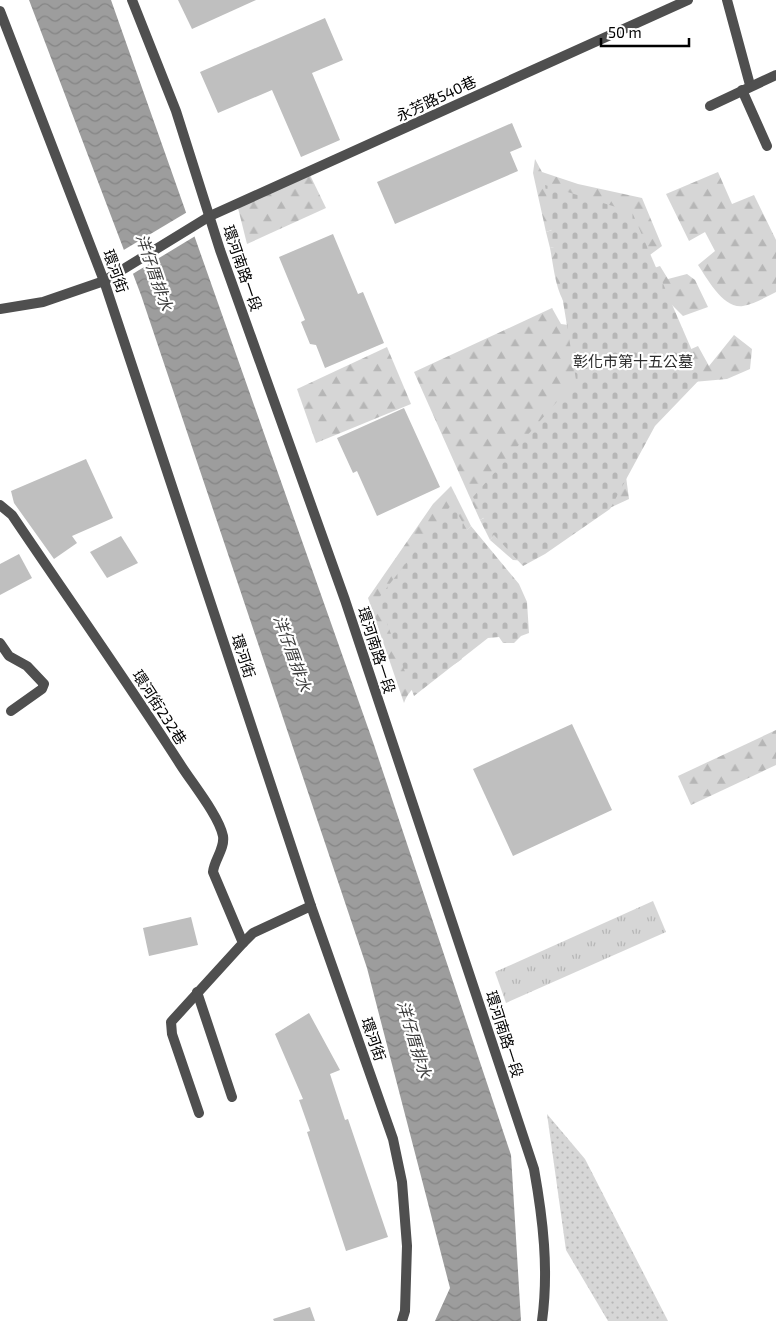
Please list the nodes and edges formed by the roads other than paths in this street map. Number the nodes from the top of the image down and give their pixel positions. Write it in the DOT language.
graph roads {
  1 [pos="132,0"];
  2 [pos="688,0"];
  3 [pos="727,0"];
  4 [pos="0,11"];
  5 [pos="776,75"];
  6 [pos="746,88"];
  7 [pos="710,106"];
  8 [pos="767,146"];
  9 [pos="210,216"];
  10 [pos="104,281"];
  11 [pos="0,309"];
  12 [pos="0,505"];
  13 [pos="0,643"];
  14 [pos="11,711"];
  15 [pos="311,906"];
  16 [pos="243,943"];
  17 [pos="197,992"];
  18 [pos="232,1097"];
  19 [pos="198,1113"];
  20 [pos="402,1321"];
  21 [pos="542,1321"];
  1 -- 9 [label="street, 環河南路一段"];
  2 -- 9 [label="street, 永芳路540巷"];
  3 -- 6 [label="street"];
  4 -- 10 [label="street, 環河街"];
  5 -- 6 [label="street"];
  6 -- 7 [label="street"];
  6 -- 8 [label="street"];
  9 -- 10 [label="street, 永芳路540巷"];
  9 -- 21 [label="street, 環河南路一段"];
  10 -- 11 [label="street, 永芳路540巷"];
  10 -- 15 [label="street, 環河街"];
  12 -- 16 [label="street, 環河街232巷"];
  13 -- 14 [label="street"];
  15 -- 16 [label="street"];
  15 -- 20 [label="street, 環河街"];
  16 -- 17 [label="street"];
  17 -- 18 [label="street"];
  17 -- 19 [label="street"];
}
